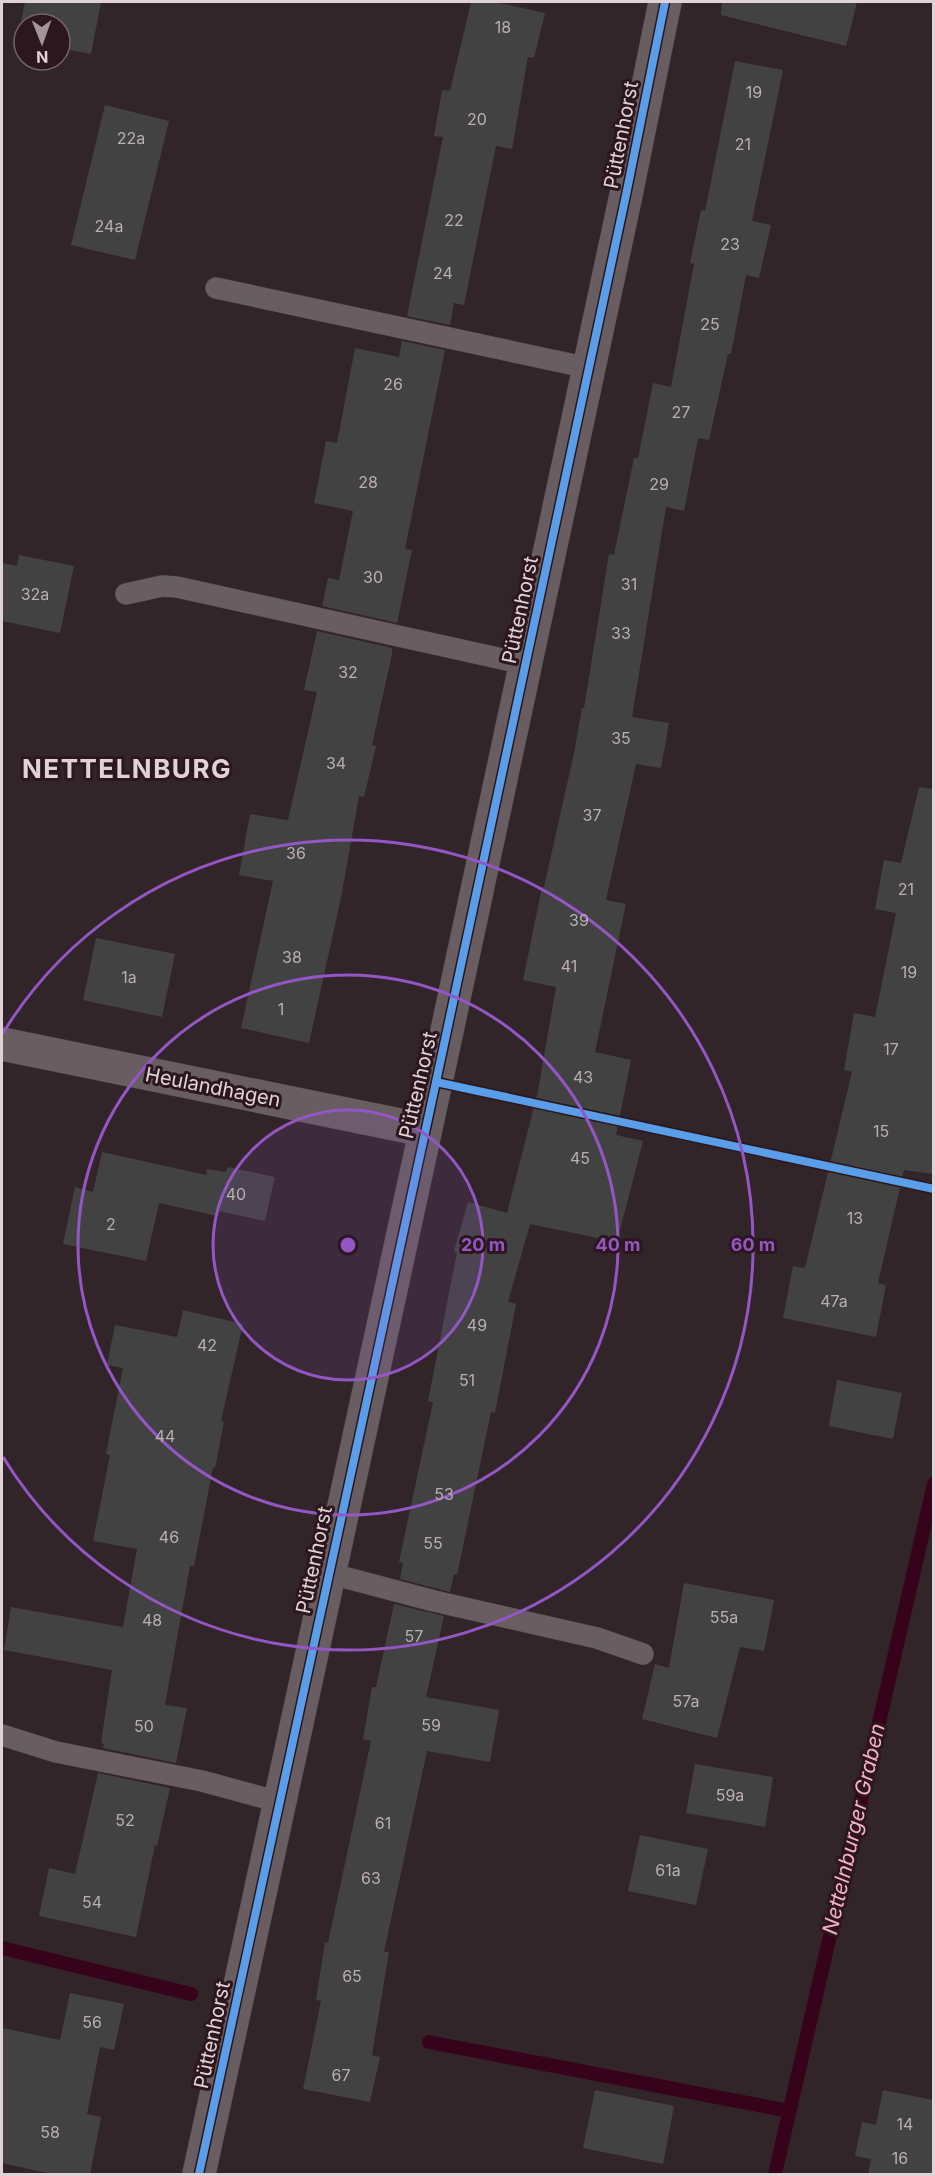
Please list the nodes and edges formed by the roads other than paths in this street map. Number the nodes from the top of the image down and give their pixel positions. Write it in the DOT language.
graph roads {
  1 [pos="665,2"];
  2 [pos="216,288"];
  3 [pos="589,368"];
  4 [pos="126,594"];
  5 [pos="525,664"];
  6 [pos="2,1044"];
  7 [pos="424,1130"];
  8 [pos="328,1573"];
  9 [pos="643,1654"];
  10 [pos="2,1735"];
  11 [pos="279,1802"];
  12 [pos="199,2175"];
  1 -- 3 [label="street, Püttenhorst"];
  2 -- 3 [label="lane"];
  3 -- 5 [label="street, Püttenhorst"];
  4 -- 5 [label="lane"];
  5 -- 7 [label="street, Püttenhorst"];
  6 -- 7 [label="street, Heulandhagen"];
  7 -- 8 [label="street, Püttenhorst"];
  8 -- 9 [label="lane"];
  8 -- 11 [label="street, Püttenhorst"];
  10 -- 11 [label="lane"];
  11 -- 12 [label="street, Püttenhorst"];
}
